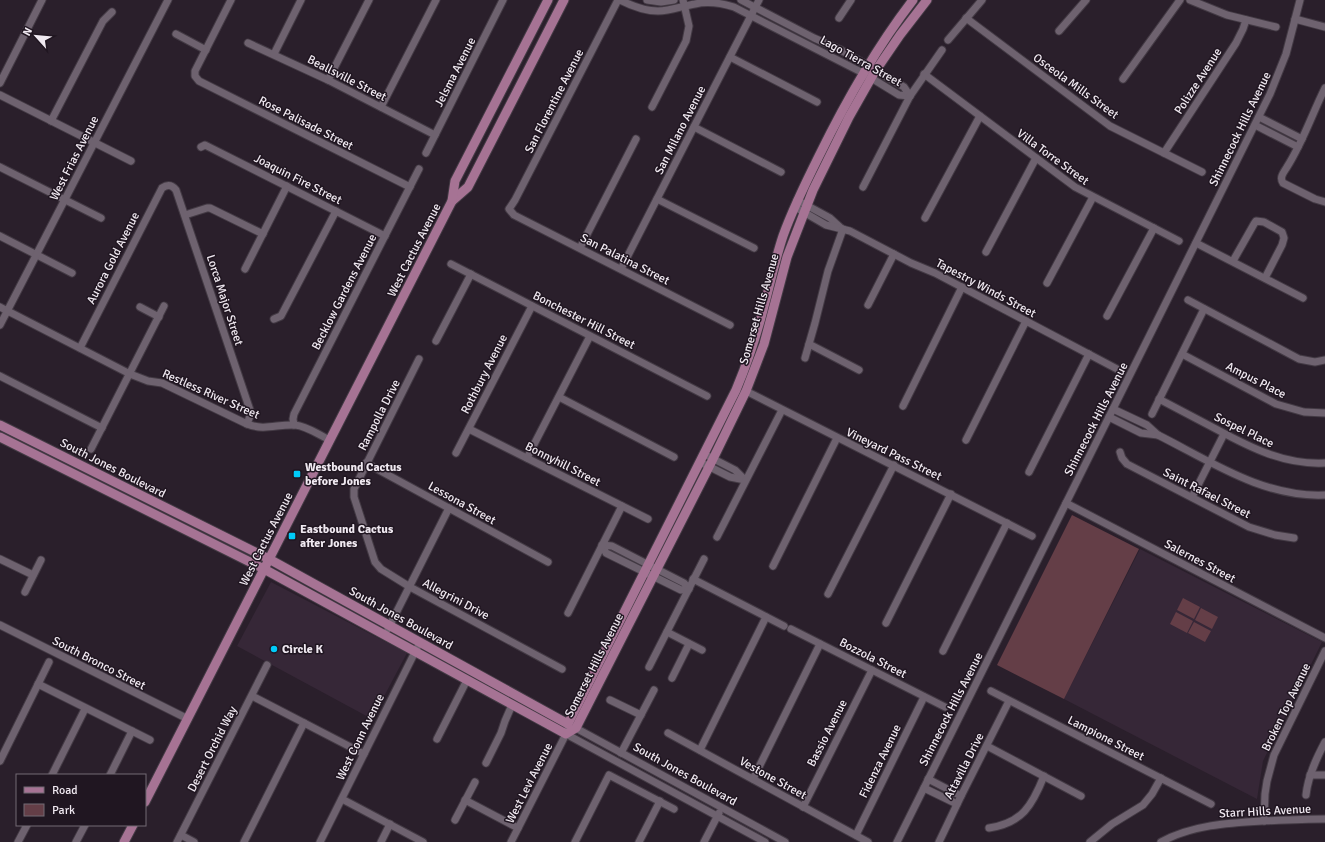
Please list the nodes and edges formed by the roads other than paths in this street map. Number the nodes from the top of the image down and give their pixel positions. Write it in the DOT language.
graph roads {
  1 [pos="42,0"];
  2 [pos="168,0"];
  3 [pos="230,0"];
  4 [pos="301,0"];
  5 [pos="369,0"];
  6 [pos="436,0"];
  7 [pos="503,0"];
  8 [pos="548,0"];
  9 [pos="564,0"];
  10 [pos="619,0"];
  11 [pos="647,0"];
  12 [pos="674,0"];
  13 [pos="741,0"];
  14 [pos="759,0"];
  15 [pos="851,0"];
  16 [pos="913,0"];
  17 [pos="926,0"];
  18 [pos="982,0"];
  19 [pos="1086,0"];
  20 [pos="1180,0"];
  21 [pos="1190,0"];
  22 [pos="1300,0"];
  23 [pos="712,1"];
  24 [pos="684,3"];
  25 [pos="755,7"];
  26 [pos="112,12"];
  27 [pos="751,15"];
  28 [pos="839,18"];
  29 [pos="966,18"];
  30 [pos="1296,19"];
  31 [pos="1246,20"];
  32 [pos="1276,27"];
  33 [pos="1325,27"];
  34 [pos="1059,31"];
  35 [pos="176,34"];
  36 [pos="948,40"];
  37 [pos="248,42"];
  38 [pos="206,50"];
  39 [pos="942,50"];
  40 [pos="274,54"];
  41 [pos="730,57"];
  42 [pos="870,72"];
  43 [pos="924,74"];
  44 [pos="1123,79"];
  45 [pos="328,80"];
  46 [pos="0,83"];
  47 [pos="1325,88"];
  48 [pos="0,95"];
  49 [pos="910,96"];
  50 [pos="817,102"];
  51 [pos="1322,102"];
  52 [pos="381,107"];
  53 [pos="652,108"];
  54 [pos="980,116"];
  55 [pos="1259,116"];
  56 [pos="51,121"];
  57 [pos="1255,125"];
  58 [pos="694,127"];
  59 [pos="435,135"];
  60 [pos="636,139"];
  61 [pos="1302,139"];
  62 [pos="94,143"];
  63 [pos="201,147"];
  64 [pos="1298,147"];
  65 [pos="426,153"];
  66 [pos="1164,153"];
  67 [pos="1036,158"];
  68 [pos="131,161"];
  69 [pos="0,166"];
  70 [pos="419,169"];
  71 [pos="781,172"];
  72 [pos="1202,172"];
  73 [pos="171,186"];
  74 [pos="287,186"];
  75 [pos="410,187"];
  76 [pos="863,187"];
  77 [pos="1093,197"];
  78 [pos="657,199"];
  79 [pos="65,200"];
  80 [pos="452,201"];
  81 [pos="1325,202"];
  82 [pos="796,204"];
  83 [pos="805,209"];
  84 [pos="336,211"];
  85 [pos="510,211"];
  86 [pos="185,215"];
  87 [pos="101,218"];
  88 [pos="925,218"];
  89 [pos="1154,228"];
  90 [pos="843,229"];
  91 [pos="263,234"];
  92 [pos="0,236"];
  93 [pos="385,236"];
  94 [pos="1179,242"];
  95 [pos="1196,243"];
  96 [pos="580,248"];
  97 [pos="754,248"];
  98 [pos="986,252"];
  99 [pos="894,254"];
  100 [pos="36,255"];
  101 [pos="1233,261"];
  102 [pos="451,264"];
  103 [pos="245,269"];
  104 [pos="621,269"];
  105 [pos="72,273"];
  106 [pos="471,274"];
  107 [pos="1265,278"];
  108 [pos="1047,283"];
  109 [pos="962,287"];
  110 [pos="1303,298"];
  111 [pos="1188,300"];
  112 [pos="868,305"];
  113 [pos="164,306"];
  114 [pos="532,306"];
  115 [pos="0,307"];
  116 [pos="140,307"];
  117 [pos="1204,309"];
  118 [pos="7,311"];
  119 [pos="1107,316"];
  120 [pos="159,317"];
  121 [pos="274,319"];
  122 [pos="1026,321"];
  123 [pos="0,325"];
  124 [pos="730,325"];
  125 [pos="590,336"];
  126 [pos="436,342"];
  127 [pos="810,344"];
  128 [pos="80,348"];
  129 [pos="1089,354"];
  130 [pos="1182,354"];
  131 [pos="805,358"];
  132 [pos="419,359"];
  133 [pos="1325,360"];
  134 [pos="1117,369"];
  135 [pos="859,370"];
  136 [pos="130,374"];
  137 [pos="0,376"];
  138 [pos="746,391"];
  139 [pos="707,396"];
  140 [pos="559,397"];
  141 [pos="1159,399"];
  142 [pos="903,406"];
  143 [pos="1113,409"];
  144 [pos="782,410"];
  145 [pos="1325,413"];
  146 [pos="1152,414"];
  147 [pos="1109,417"];
  148 [pos="247,424"];
  149 [pos="0,425"];
  150 [pos="294,425"];
  151 [pos="102,428"];
  152 [pos="469,429"];
  153 [pos="1224,434"];
  154 [pos="1158,435"];
  155 [pos="0,437"];
  156 [pos="837,438"];
  157 [pos="330,440"];
  158 [pos="966,440"];
  159 [pos="91,449"];
  160 [pos="1120,452"];
  161 [pos="456,453"];
  162 [pos="674,457"];
  163 [pos="528,458"];
  164 [pos="702,458"];
  165 [pos="1210,461"];
  166 [pos="366,463"];
  167 [pos="711,463"];
  168 [pos="1325,463"];
  169 [pos="894,465"];
  170 [pos="1029,472"];
  171 [pos="745,480"];
  172 [pos="951,494"];
  173 [pos="1325,495"];
  174 [pos="1192,497"];
  175 [pos="1066,503"];
  176 [pos="622,506"];
  177 [pos="449,508"];
  178 [pos="648,519"];
  179 [pos="1007,523"];
  180 [pos="363,527"];
  181 [pos="1032,536"];
  182 [pos="717,537"];
  183 [pos="1294,538"];
  184 [pos="602,545"];
  185 [pos="0,559"];
  186 [pos="704,559"];
  187 [pos="41,560"];
  188 [pos="269,560"];
  189 [pos="548,562"];
  190 [pos="773,566"];
  191 [pos="264,569"];
  192 [pos="650,571"];
  193 [pos="33,575"];
  194 [pos="693,579"];
  195 [pos="410,587"];
  196 [pos="689,589"];
  197 [pos="25,592"];
  198 [pos="828,594"];
  199 [pos="568,613"];
  200 [pos="766,617"];
  201 [pos="886,623"];
  202 [pos="0,625"];
  203 [pos="390,626"];
  204 [pos="667,632"];
  205 [pos="385,636"];
  206 [pos="1325,638"];
  207 [pos="419,642"];
  208 [pos="689,644"];
  209 [pos="820,644"];
  210 [pos="702,650"];
  211 [pos="1325,650"];
  212 [pos="943,651"];
  213 [pos="415,652"];
  214 [pos="49,662"];
  215 [pos="267,665"];
  216 [pos="649,667"];
  217 [pos="562,669"];
  218 [pos="872,670"];
  219 [pos="672,678"];
  220 [pos="467,680"];
  221 [pos="38,684"];
  222 [pos="654,690"];
  223 [pos="991,691"];
  224 [pos="252,696"];
  225 [pos="924,697"];
  226 [pos="610,700"];
  227 [pos="1009,701"];
  228 [pos="512,705"];
  229 [pos="945,707"];
  230 [pos="85,708"];
  231 [pos="641,715"];
  232 [pos="188,719"];
  233 [pos="304,723"];
  234 [pos="572,726"];
  235 [pos="132,731"];
  236 [pos="668,733"];
  237 [pos="566,734"];
  238 [pos="437,739"];
  239 [pos="150,740"];
  240 [pos="1325,742"];
  241 [pos="987,746"];
  242 [pos="700,750"];
  243 [pos="621,753"];
  244 [pos="364,754"];
  245 [pos="0,761"];
  246 [pos="486,763"];
  247 [pos="52,774"];
  248 [pos="110,774"];
  249 [pos="1310,775"];
  250 [pos="1325,775"];
  251 [pos="1044,776"];
  252 [pos="1161,778"];
  253 [pos="753,779"];
  254 [pos="928,779"];
  255 [pos="475,782"];
  256 [pos="924,788"];
  257 [pos="1306,795"];
  258 [pos="961,796"];
  259 [pos="1081,796"];
  260 [pos="342,799"];
  261 [pos="146,800"];
  262 [pos="465,800"];
  263 [pos="660,801"];
  264 [pos="957,804"];
  265 [pos="1212,804"];
  266 [pos="722,807"];
  267 [pos="803,807"];
  268 [pos="674,809"];
  269 [pos="717,816"];
  270 [pos="1325,819"];
  271 [pos="455,820"];
  272 [pos="1264,821"];
  273 [pos="390,824"];
  274 [pos="26,826"];
  275 [pos="84,826"];
  276 [pos="132,826"];
  277 [pos="518,828"];
  278 [pos="989,828"];
  279 [pos="181,835"];
  280 [pos="856,835"];
  281 [pos="18,842"];
  282 [pos="76,842"];
  283 [pos="124,842"];
  284 [pos="177,842"];
  285 [pos="194,842"];
  286 [pos="244,842"];
  287 [pos="320,842"];
  288 [pos="381,842"];
  289 [pos="423,842"];
  290 [pos="511,842"];
  291 [pos="575,842"];
  292 [pos="639,842"];
  293 [pos="704,842"];
  294 [pos="765,842"];
  295 [pos="785,842"];
  296 [pos="868,842"];
  297 [pos="896,842"];
  298 [pos="940,842"];
  299 [pos="1090,842"];
  300 [pos="1161,842"];
  1 -- 46 [label="street"];
  2 -- 62 [label="street, West Frias Avenue"];
  3 -- 38 [label="street"];
  4 -- 40 [label="street"];
  5 -- 45 [label="street"];
  6 -- 52 [label="street"];
  7 -- 59 [label="street, Jelsma Avenue"];
  8 -- 80 [label="main road, West Cactus Avenue"];
  9 -- 80 [label="main road, West Cactus Avenue"];
  10 -- 24 [label="street, Lago Tierra Street"];
  10 -- 85 [label="street, San Florentine Avenue"];
  11 -- 12 [label="street"];
  13 -- 25 [label="street, Lago Tierra Street"];
  14 -- 25 [label="street, San Milano Avenue"];
  15 -- 28 [label="street"];
  16 -- 42 [label="main road, Somerset Hills Avenue"];
  17 -- 42 [label="main road, Somerset Hills Avenue"];
  18 -- 29 [label="street"];
  19 -- 34 [label="street"];
  20 -- 44 [label="street"];
  21 -- 31 [label="street"];
  22 -- 30 [label="street, Shinnecock Hills Avenue"];
  23 -- 24 [label="street, Lago Tierra Street"];
  23 -- 27 [label="street, Lago Tierra Street"];
  24 -- 53 [label="street"];
  25 -- 27 [label="street, San Milano Avenue"];
  25 -- 42 [label="street, Lago Tierra Street"];
  26 -- 56 [label="street"];
  27 -- 41 [label="street, San Milano Avenue"];
  27 -- 42 [label="street, Lago Tierra Street"];
  29 -- 36 [label="street"];
  29 -- 66 [label="street, Osceola Mills Street"];
  30 -- 33 [label="street"];
  30 -- 55 [label="street, Shinnecock Hills Avenue"];
  31 -- 32 [label="street"];
  31 -- 66 [label="street, Polizze Avenue"];
  35 -- 38 [label="street"];
  37 -- 40 [label="street, Beallsville Street"];
  38 -- 75 [label="street, Rose Palisade Street"];
  39 -- 43 [label="street"];
  40 -- 45 [label="street, Beallsville Street"];
  41 -- 50 [label="street"];
  41 -- 58 [label="street, San Milano Avenue"];
  42 -- 49 [label="street, Lago Tierra Street"];
  42 -- 82 [label="main road, Somerset Hills Avenue"];
  42 -- 83 [label="main road, Somerset Hills Avenue"];
  43 -- 49 [label="street"];
  43 -- 54 [label="street, Villa Torre Street"];
  45 -- 52 [label="street, Beallsville Street"];
  47 -- 51 [label="street"];
  48 -- 56 [label="street"];
  49 -- 76 [label="street"];
  51 -- 61 [label="street"];
  52 -- 59 [label="street, Beallsville Street"];
  54 -- 67 [label="street, Villa Torre Street"];
  54 -- 88 [label="street"];
  55 -- 57 [label="street, Shinnecock Hills Avenue"];
  55 -- 61 [label="street"];
  56 -- 62 [label="street"];
  57 -- 64 [label="street"];
  57 -- 95 [label="street, Shinnecock Hills Avenue"];
  58 -- 71 [label="street"];
  58 -- 78 [label="street, San Milano Avenue"];
  59 -- 65 [label="street, Jelsma Avenue"];
  60 -- 96 [label="street"];
  61 -- 64 [label="street"];
  62 -- 68 [label="street"];
  62 -- 79 [label="street, West Frias Avenue"];
  63 -- 74 [label="street, Joaquin Fire Street"];
  64 -- 81 [label="street"];
  66 -- 72 [label="street, Osceola Mills Street"];
  67 -- 77 [label="street, Villa Torre Street"];
  67 -- 98 [label="street"];
  69 -- 79 [label="street"];
  70 -- 75 [label="street, Becklow Gardens Avenue"];
  73 -- 86 [label="street, Lorca Major Street"];
  73 -- 128 [label="street, Aurora Gold Avenue"];
  74 -- 84 [label="street, Joaquin Fire Street"];
  74 -- 91 [label="street"];
  75 -- 93 [label="street, Becklow Gardens Avenue"];
  77 -- 89 [label="street, Villa Torre Street"];
  77 -- 108 [label="street"];
  78 -- 97 [label="street"];
  78 -- 104 [label="street, San Milano Avenue"];
  79 -- 87 [label="street"];
  79 -- 100 [label="street, West Frias Avenue"];
  80 -- 157 [label="main road, West Cactus Avenue"];
  82 -- 83 [label="street, Tapestry Winds Street"];
  82 -- 164 [label="main road, Somerset Hills Avenue"];
  83 -- 90 [label="street, Tapestry Winds Street"];
  83 -- 138 [label="main road, Somerset Hills Avenue"];
  84 -- 93 [label="street, Joaquin Fire Street"];
  84 -- 121 [label="street"];
  85 -- 96 [label="street, San Palatina Street"];
  86 -- 91 [label="street"];
  86 -- 148 [label="street, Lorca Major Street"];
  89 -- 94 [label="street, Villa Torre Street"];
  89 -- 119 [label="street"];
  90 -- 99 [label="street, Tapestry Winds Street"];
  90 -- 127 [label="street"];
  91 -- 103 [label="street"];
  92 -- 100 [label="street"];
  93 -- 150 [label="street, Becklow Gardens Avenue"];
  95 -- 101 [label="street"];
  95 -- 143 [label="street, Shinnecock Hills Avenue"];
  96 -- 104 [label="street, San Palatina Street"];
  99 -- 109 [label="street, Tapestry Winds Street"];
  99 -- 112 [label="street"];
  100 -- 105 [label="street"];
  100 -- 118 [label="street, West Frias Avenue"];
  101 -- 107 [label="street"];
  101 -- 107 [label="street"];
  102 -- 106 [label="street, Bonchester Hill Street"];
  104 -- 124 [label="street, San Palatina Street"];
  106 -- 114 [label="street, Bonchester Hill Street"];
  106 -- 126 [label="street"];
  107 -- 110 [label="street"];
  109 -- 122 [label="street, Tapestry Winds Street"];
  109 -- 142 [label="street"];
  111 -- 117 [label="street"];
  113 -- 120 [label="street"];
  114 -- 125 [label="street, Bonchester Hill Street"];
  114 -- 152 [label="street, Rothbury Avenue"];
  115 -- 118 [label="street, Restless River Street"];
  116 -- 120 [label="street"];
  117 -- 130 [label="street"];
  117 -- 133 [label="street"];
  118 -- 123 [label="street, West Frias Avenue"];
  118 -- 128 [label="street, Restless River Street"];
  120 -- 136 [label="street"];
  122 -- 129 [label="street, Tapestry Winds Street"];
  122 -- 158 [label="street"];
  125 -- 139 [label="street, Bonchester Hill Street"];
  125 -- 140 [label="street"];
  127 -- 131 [label="street"];
  127 -- 135 [label="street"];
  128 -- 136 [label="street, Restless River Street"];
  129 -- 134 [label="street, Tapestry Winds Street"];
  129 -- 170 [label="street"];
  130 -- 141 [label="street"];
  130 -- 145 [label="street, Ampus Place"];
  132 -- 166 [label="street, Rampolla Drive"];
  136 -- 148 [label="street, Restless River Street"];
  136 -- 151 [label="street"];
  137 -- 151 [label="street"];
  138 -- 144 [label="street, Vineyard Pass Street"];
  138 -- 167 [label="main road, Somerset Hills Avenue"];
  140 -- 162 [label="street"];
  140 -- 163 [label="street"];
  141 -- 146 [label="street"];
  141 -- 153 [label="street, Sospel Place"];
  143 -- 147 [label="street, Shinnecock Hills Avenue"];
  143 -- 154 [label="street"];
  144 -- 156 [label="street, Vineyard Pass Street"];
  144 -- 171 [label="street"];
  147 -- 154 [label="street"];
  147 -- 175 [label="street, Shinnecock Hills Avenue"];
  148 -- 150 [label="street, Restless River Street"];
  149 -- 188 [label="main road, South Jones Boulevard"];
  150 -- 157 [label="street, Restless River Street"];
  151 -- 159 [label="street"];
  152 -- 161 [label="street, Rothbury Avenue"];
  152 -- 163 [label="street, Bonnyhill Street"];
  153 -- 165 [label="street"];
  153 -- 168 [label="street, Sospel Place"];
  154 -- 165 [label="street"];
  155 -- 191 [label="main road, South Jones Boulevard"];
  156 -- 169 [label="street, Vineyard Pass Street"];
  156 -- 190 [label="street"];
  157 -- 188 [label="main road, West Cactus Avenue"];
  160 -- 174 [label="street, Saint Rafael Street"];
  163 -- 176 [label="street, Bonnyhill Street"];
  164 -- 167 [label="street"];
  164 -- 192 [label="main road, Somerset Hills Avenue"];
  165 -- 173 [label="street"];
  165 -- 174 [label="street"];
  166 -- 177 [label="street, Lessona Street"];
  166 -- 180 [label="street, Rampolla Drive"];
  167 -- 171 [label="street"];
  167 -- 192 [label="main road, Somerset Hills Avenue"];
  169 -- 172 [label="street, Vineyard Pass Street"];
  169 -- 198 [label="street"];
  171 -- 182 [label="street"];
  172 -- 179 [label="street, Vineyard Pass Street"];
  172 -- 201 [label="street"];
  174 -- 183 [label="street, Saint Rafael Street"];
  175 -- 206 [label="street, Salernes Street"];
  175 -- 254 [label="street, Shinnecock Hills Avenue"];
  176 -- 178 [label="street, Bonnyhill Street"];
  176 -- 184 [label="street"];
  177 -- 189 [label="street, Lessona Street"];
  177 -- 195 [label="street"];
  179 -- 181 [label="street, Vineyard Pass Street"];
  179 -- 212 [label="street"];
  180 -- 195 [label="street, Allegrini Drive"];
  184 -- 192 [label="street"];
  184 -- 199 [label="street"];
  185 -- 193 [label="street"];
  186 -- 194 [label="street"];
  187 -- 193 [label="street"];
  188 -- 191 [label="main road, West Cactus Avenue"];
  188 -- 203 [label="main road, South Jones Boulevard"];
  191 -- 205 [label="main road, South Jones Boulevard"];
  191 -- 232 [label="main road, West Cactus Avenue"];
  192 -- 196 [label="street"];
  192 -- 234 [label="main road, Somerset Hills Avenue"];
  193 -- 197 [label="street"];
  194 -- 196 [label="street"];
  194 -- 200 [label="street, Bozzola Street"];
  195 -- 203 [label="street"];
  195 -- 217 [label="street, Allegrini Drive"];
  196 -- 204 [label="street"];
  200 -- 209 [label="street, Bozzola Street"];
  200 -- 242 [label="street"];
  202 -- 232 [label="street, South Bronco Street"];
  203 -- 205 [label="street"];
  203 -- 207 [label="main road, South Jones Boulevard"];
  204 -- 208 [label="street"];
  204 -- 216 [label="street"];
  205 -- 213 [label="main road, South Jones Boulevard"];
  207 -- 213 [label="street, West Conn Avenue"];
  207 -- 234 [label="main road, South Jones Boulevard"];
  208 -- 210 [label="street"];
  208 -- 219 [label="street"];
  209 -- 218 [label="street, Bozzola Street"];
  209 -- 253 [label="street"];
  211 -- 272 [label="street, Broken Top Avenue"];
  213 -- 220 [label="main road, South Jones Boulevard"];
  213 -- 244 [label="street, West Conn Avenue"];
  214 -- 221 [label="street"];
  215 -- 224 [label="street, Desert Orchid Way"];
  218 -- 225 [label="street, Bozzola Street"];
  218 -- 267 [label="street, Bassio Avenue"];
  220 -- 228 [label="main road, South Jones Boulevard"];
  220 -- 238 [label="street"];
  221 -- 230 [label="street"];
  221 -- 245 [label="street"];
  222 -- 231 [label="street"];
  223 -- 227 [label="street, Lampione Street"];
  224 -- 233 [label="street"];
  224 -- 279 [label="street, Desert Orchid Way"];
  225 -- 229 [label="street, Bozzola Street"];
  225 -- 280 [label="street, Fidenza Avenue"];
  226 -- 231 [label="street"];
  227 -- 241 [label="street, Attavilla Drive"];
  227 -- 252 [label="street, Lampione Street"];
  228 -- 237 [label="main road, South Jones Boulevard"];
  228 -- 246 [label="street"];
  230 -- 235 [label="street"];
  230 -- 247 [label="street"];
  231 -- 243 [label="street"];
  232 -- 261 [label="main road, West Cactus Avenue"];
  233 -- 244 [label="street"];
  233 -- 286 [label="street"];
  234 -- 237 [label="main road, Somerset Hills Avenue"];
  234 -- 243 [label="street, South Jones Boulevard"];
  235 -- 239 [label="street"];
  235 -- 248 [label="street"];
  236 -- 242 [label="street, Vestone Street"];
  237 -- 269 [label="street, South Jones Boulevard"];
  237 -- 277 [label="street, West Levi Avenue"];
  240 -- 249 [label="street"];
  241 -- 251 [label="street"];
  241 -- 258 [label="street, Attavilla Drive"];
  242 -- 253 [label="street, Vestone Street"];
  243 -- 266 [label="street, South Jones Boulevard"];
  244 -- 260 [label="street, West Conn Avenue"];
  249 -- 250 [label="street"];
  249 -- 257 [label="street"];
  251 -- 259 [label="street"];
  251 -- 278 [label="street"];
  252 -- 265 [label="street, Lampione Street"];
  252 -- 299 [label="street"];
  253 -- 267 [label="street, Vestone Street"];
  254 -- 256 [label="street, Shinnecock Hills Avenue"];
  254 -- 258 [label="street"];
  255 -- 262 [label="street"];
  256 -- 264 [label="street"];
  256 -- 297 [label="street, Shinnecock Hills Avenue"];
  258 -- 264 [label="street, Attavilla Drive"];
  260 -- 273 [label="street"];
  260 -- 287 [label="street, West Conn Avenue"];
  262 -- 271 [label="street"];
  262 -- 277 [label="street"];
  263 -- 268 [label="street"];
  263 -- 291 [label="street"];
  263 -- 292 [label="street"];
  264 -- 298 [label="street, Attavilla Drive"];
  266 -- 269 [label="street"];
  266 -- 295 [label="street, South Jones Boulevard"];
  267 -- 280 [label="street, Vestone Street"];
  269 -- 293 [label="street"];
  269 -- 294 [label="street, South Jones Boulevard"];
  270 -- 272 [label="street, Starr Hills Avenue"];
  272 -- 300 [label="street, Starr Hills Avenue"];
  273 -- 288 [label="street"];
  273 -- 289 [label="street"];
  274 -- 281 [label="street"];
  275 -- 282 [label="street"];
  276 -- 283 [label="main road"];
  277 -- 290 [label="street, West Levi Avenue"];
  279 -- 284 [label="street, Desert Orchid Way"];
  279 -- 285 [label="street"];
  280 -- 296 [label="street, Vestone Street"];
}
